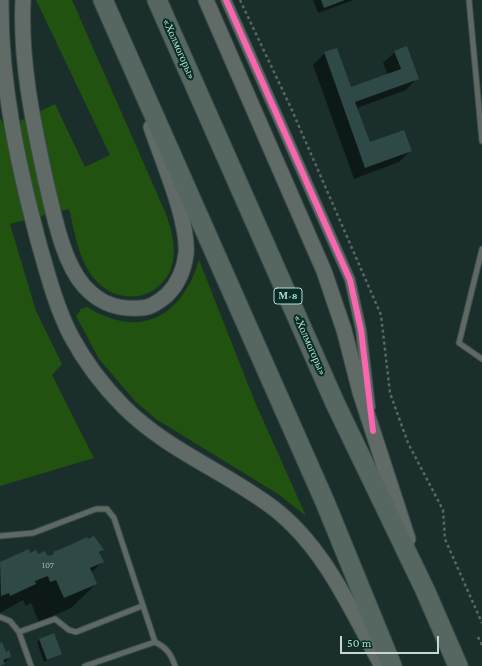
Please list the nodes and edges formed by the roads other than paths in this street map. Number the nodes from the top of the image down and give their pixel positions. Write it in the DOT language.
graph roads {
  1 [pos="1,0"];
  2 [pos="23,0"];
  3 [pos="103,0"];
  4 [pos="157,0"];
  5 [pos="206,0"];
  6 [pos="226,0"];
  7 [pos="469,0"];
  8 [pos="123,44"];
  9 [pos="482,141"];
  10 [pos="482,249"];
  11 [pos="482,359"];
  12 [pos="373,431"];
  13 [pos="0,536"];
  14 [pos="425,590"];
  15 [pos="142,606"];
  16 [pos="0,617"];
  17 [pos="19,632"];
  18 [pos="155,642"];
  19 [pos="31,666"];
  20 [pos="85,666"];
  21 [pos="175,666"];
  22 [pos="382,666"];
  23 [pos="392,666"];
  24 [pos="458,666"];
  1 -- 22 [label="main road"];
  2 -- 8 [label="main road"];
  3 -- 8 [label="highway"];
  4 -- 14 [label="highway, «Холмогоры» / М-8"];
  5 -- 12 [label="main road"];
  6 -- 12 [label="street"];
  7 -- 9 [label="lane"];
  8 -- 23 [label="highway"];
  10 -- 11 [label="lane"];
  12 -- 14 [label="main road"];
  13 -- 15 [label="lane"];
  14 -- 24 [label="highway, «Холмогоры» / М-8"];
  15 -- 17 [label="lane"];
  15 -- 18 [label="lane"];
  16 -- 17 [label="lane"];
  17 -- 19 [label="lane"];
  18 -- 20 [label="lane"];
  18 -- 21 [label="lane"];
}
